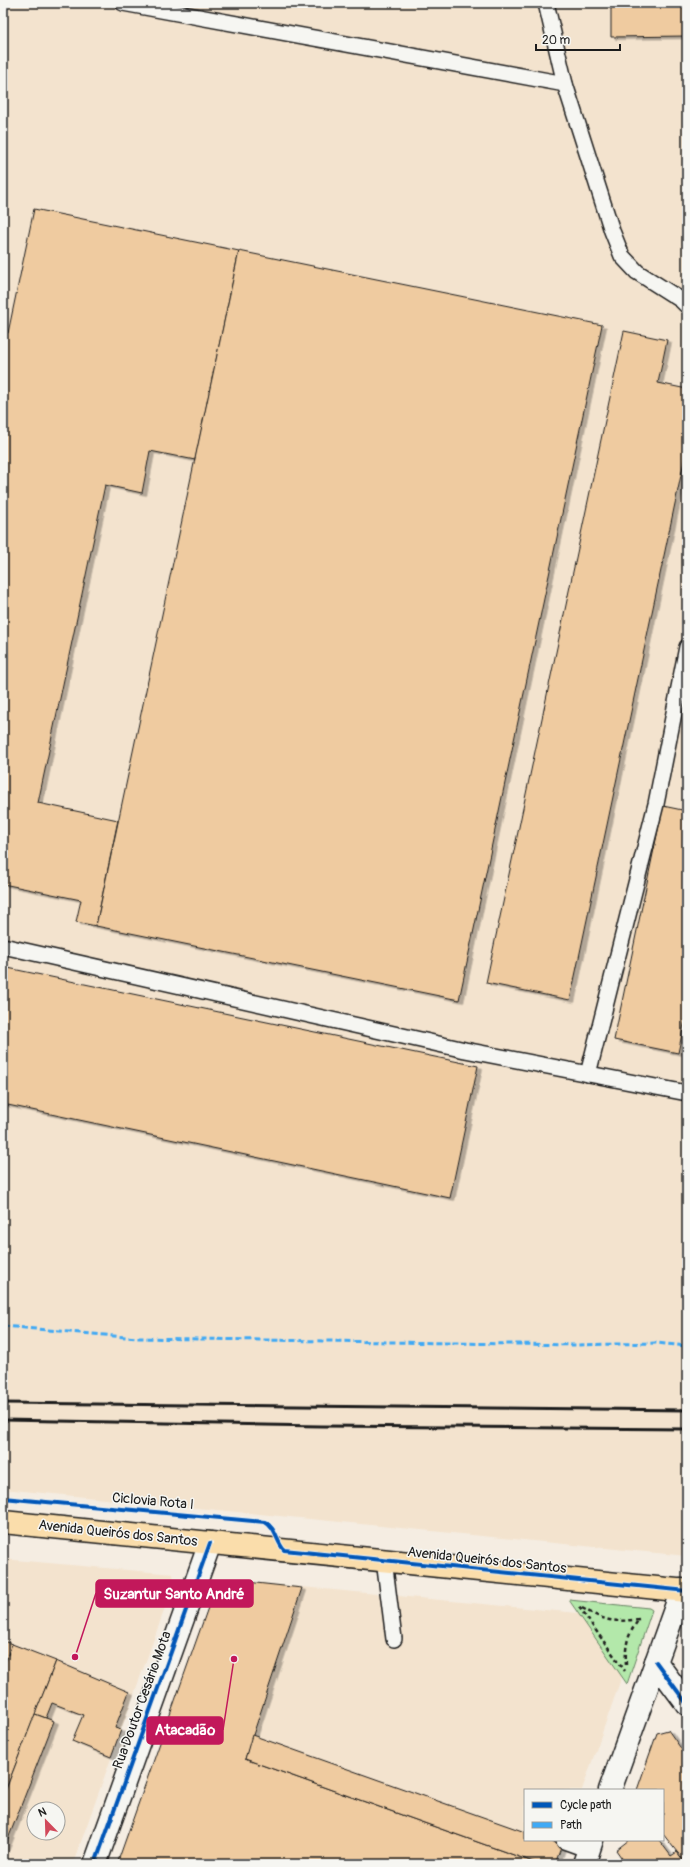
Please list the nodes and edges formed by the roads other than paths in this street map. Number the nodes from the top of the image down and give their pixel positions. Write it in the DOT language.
graph roads {
  1 [pos="123,3"];
  2 [pos="546,3"];
  3 [pos="565,84"];
  4 [pos="687,306"];
  5 [pos="687,647"];
  6 [pos="3,946"];
  7 [pos="588,1074"];
  8 [pos="687,1093"];
  9 [pos="3,1522"];
  10 [pos="210,1543"];
  11 [pos="384,1560"];
  12 [pos="684,1590"];
  13 [pos="394,1639"];
  14 [pos="656,1662"];
  15 [pos="687,1704"];
  16 [pos="610,1789"];
  17 [pos="564,1841"];
  18 [pos="588,1851"];
  19 [pos="95,1864"];
  1 -- 3 [label="lane"];
  2 -- 3 [label="lane"];
  3 -- 4 [label="lane"];
  5 -- 7 [label="lane"];
  6 -- 7 [label="lane"];
  7 -- 8 [label="lane"];
  9 -- 10 [label="main road, Avenida Queirós dos Santos"];
  10 -- 11 [label="main road, Avenida Queirós dos Santos"];
  10 -- 19 [label="street, Rua Doutor Cesário Mota"];
  11 -- 12 [label="main road, Avenida Queirós dos Santos"];
  11 -- 13 [label="lane"];
  12 -- 14 [label="street"];
  14 -- 15 [label="street"];
  14 -- 16 [label="street"];
  17 -- 18 [label="lane"];
}
